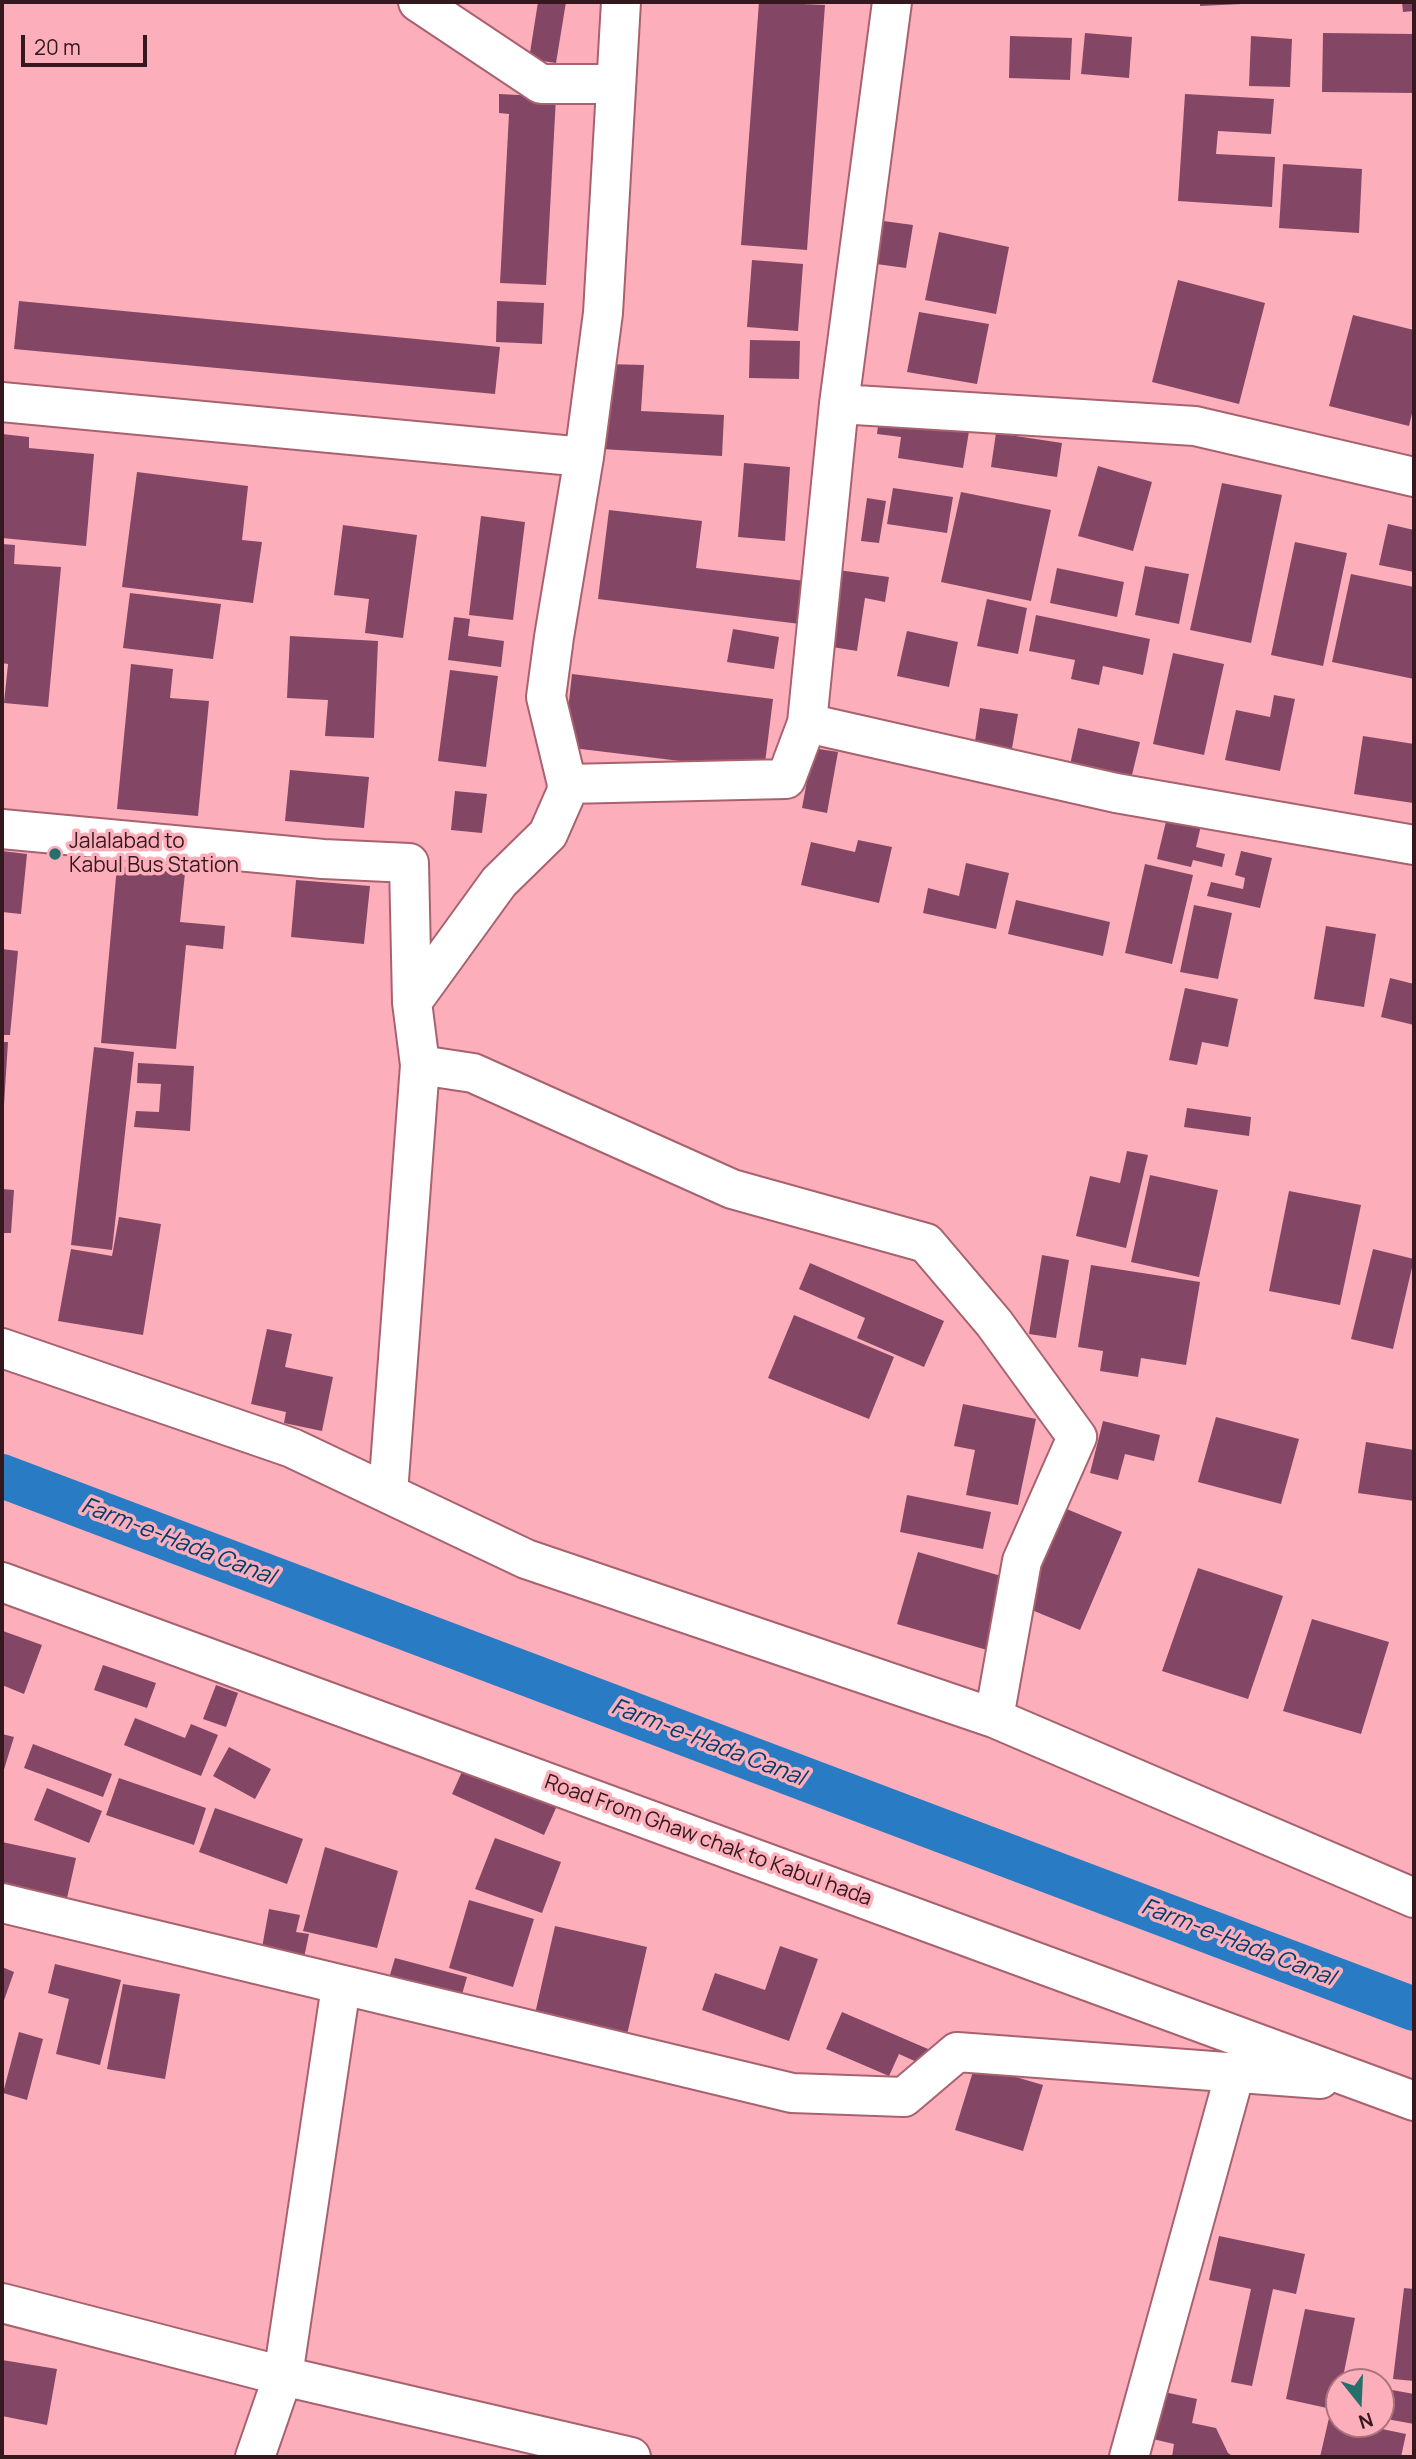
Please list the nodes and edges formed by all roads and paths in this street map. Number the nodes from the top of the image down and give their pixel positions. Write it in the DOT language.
graph roads {
  1 [pos="418,2"];
  2 [pos="621,2"];
  3 [pos="892,2"];
  4 [pos="616,84"];
  5 [pos="2,402"];
  6 [pos="839,404"];
  7 [pos="584,457"];
  8 [pos="1414,477"];
  9 [pos="807,723"];
  10 [pos="566,784"];
  11 [pos="2,829"];
  12 [pos="1414,845"];
  13 [pos="412,1002"];
  14 [pos="420,1065"];
  15 [pos="2,1348"];
  16 [pos="388,1493"];
  17 [pos="2,1582"];
  18 [pos="994,1718"];
  19 [pos="1414,1898"];
  20 [pos="2,1903"];
  21 [pos="341,1986"];
  22 [pos="1235,2073"];
  23 [pos="1368,2083"];
  24 [pos="1414,2101"];
  25 [pos="2,2303"];
  26 [pos="283,2376"];
  27 [pos="256,2457"];
  28 [pos="631,2457"];
  29 [pos="1129,2457"];
  1 -- 4 [label="street"];
  2 -- 4 [label="street"];
  3 -- 6 [label="street"];
  4 -- 7 [label="street"];
  5 -- 7 [label="street"];
  6 -- 8 [label="street"];
  6 -- 9 [label="street"];
  7 -- 10 [label="street"];
  9 -- 10 [label="street"];
  9 -- 12 [label="street"];
  10 -- 13 [label="street"];
  11 -- 13 [label="street"];
  13 -- 14 [label="street"];
  14 -- 16 [label="street"];
  14 -- 18 [label="street"];
  15 -- 16 [label="street"];
  16 -- 18 [label="street"];
  17 -- 23 [label="street, Road From Ghaw chak to Kabul hada"];
  18 -- 19 [label="street"];
  20 -- 21 [label="street"];
  21 -- 22 [label="street"];
  21 -- 26 [label="street"];
  22 -- 23 [label="street"];
  22 -- 29 [label="street"];
  23 -- 24 [label="street, Road From Ghaw chak to Kabul hada"];
  25 -- 26 [label="street"];
  26 -- 27 [label="street"];
  26 -- 28 [label="street"];
}
